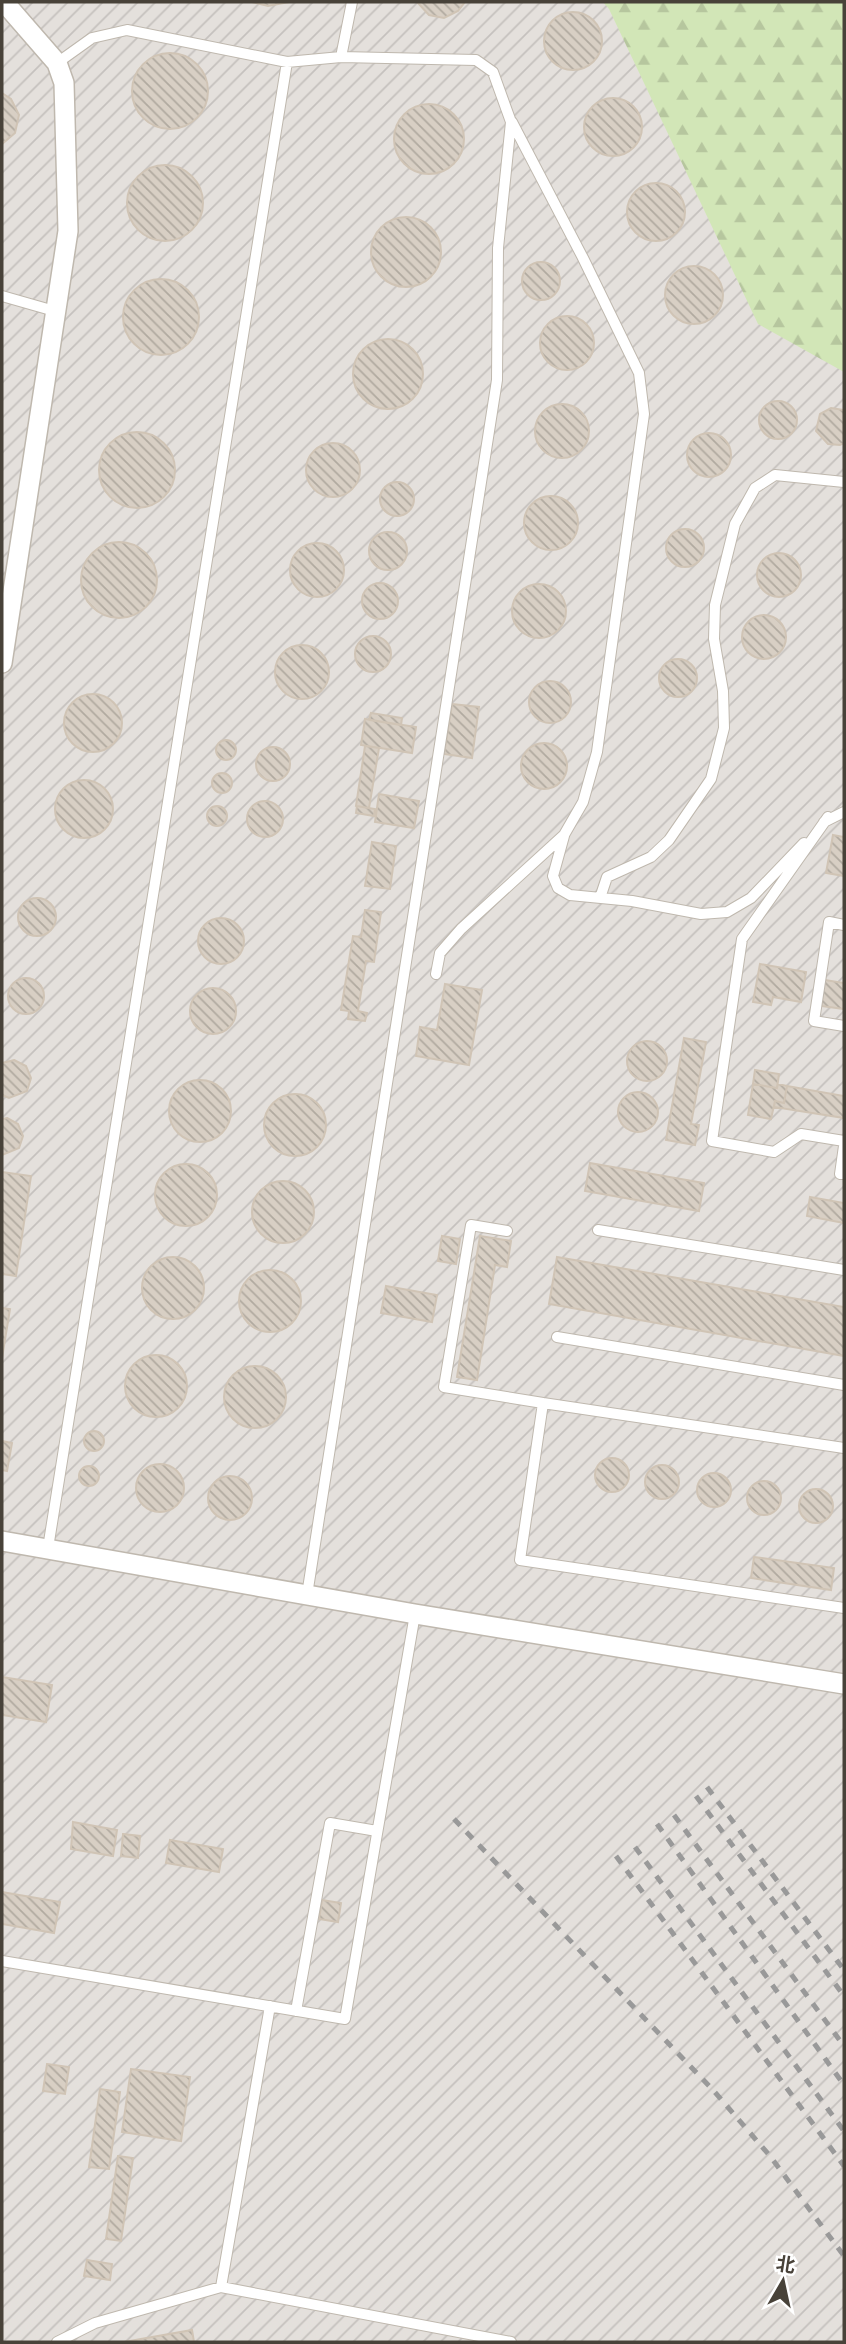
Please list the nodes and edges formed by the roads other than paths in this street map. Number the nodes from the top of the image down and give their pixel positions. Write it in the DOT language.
graph roads {
  1 [pos="4,2"];
  2 [pos="352,2"];
  3 [pos="341,57"];
  4 [pos="287,62"];
  5 [pos="57,63"];
  6 [pos="511,122"];
  7 [pos="2,296"];
  8 [pos="58,312"];
  9 [pos="844,482"];
  10 [pos="2,663"];
  11 [pos="844,812"];
  12 [pos="828,817"];
  13 [pos="564,835"];
  14 [pos="600,898"];
  15 [pos="844,925"];
  16 [pos="436,974"];
  17 [pos="844,1026"];
  18 [pos="844,1143"];
  19 [pos="844,1174"];
  20 [pos="598,1230"];
  21 [pos="507,1231"];
  22 [pos="844,1270"];
  23 [pos="557,1337"];
  24 [pos="844,1385"];
  25 [pos="543,1403"];
  26 [pos="844,1448"];
  27 [pos="2,1541"];
  28 [pos="48,1548"];
  29 [pos="307,1595"];
  30 [pos="844,1607"];
  31 [pos="415,1614"];
  32 [pos="844,1684"];
  33 [pos="377,1831"];
  34 [pos="2,1961"];
  35 [pos="270,2006"];
  36 [pos="296,2011"];
  37 [pos="222,2287"];
  38 [pos="57,2342"];
  39 [pos="511,2342"];
  1 -- 5 [label="street"];
  2 -- 3 [label="lane"];
  3 -- 4 [label="lane"];
  3 -- 6 [label="lane"];
  4 -- 5 [label="lane"];
  4 -- 28 [label="lane"];
  5 -- 8 [label="street"];
  6 -- 13 [label="lane"];
  6 -- 29 [label="lane"];
  7 -- 8 [label="lane"];
  8 -- 10 [label="street"];
  9 -- 14 [label="lane"];
  11 -- 12 [label="lane"];
  12 -- 14 [label="lane"];
  12 -- 18 [label="lane"];
  13 -- 14 [label="lane"];
  13 -- 16 [label="lane"];
  15 -- 17 [label="lane"];
  18 -- 19 [label="lane"];
  20 -- 22 [label="lane"];
  21 -- 25 [label="lane"];
  23 -- 24 [label="lane"];
  25 -- 26 [label="lane"];
  25 -- 30 [label="lane"];
  27 -- 28 [label="street"];
  28 -- 29 [label="street"];
  29 -- 31 [label="street"];
  31 -- 32 [label="street"];
  31 -- 33 [label="lane"];
  33 -- 36 [label="lane"];
  33 -- 36 [label="lane"];
  34 -- 35 [label="lane"];
  35 -- 36 [label="lane"];
  35 -- 37 [label="lane"];
  37 -- 38 [label="lane"];
  37 -- 39 [label="lane"];
}
